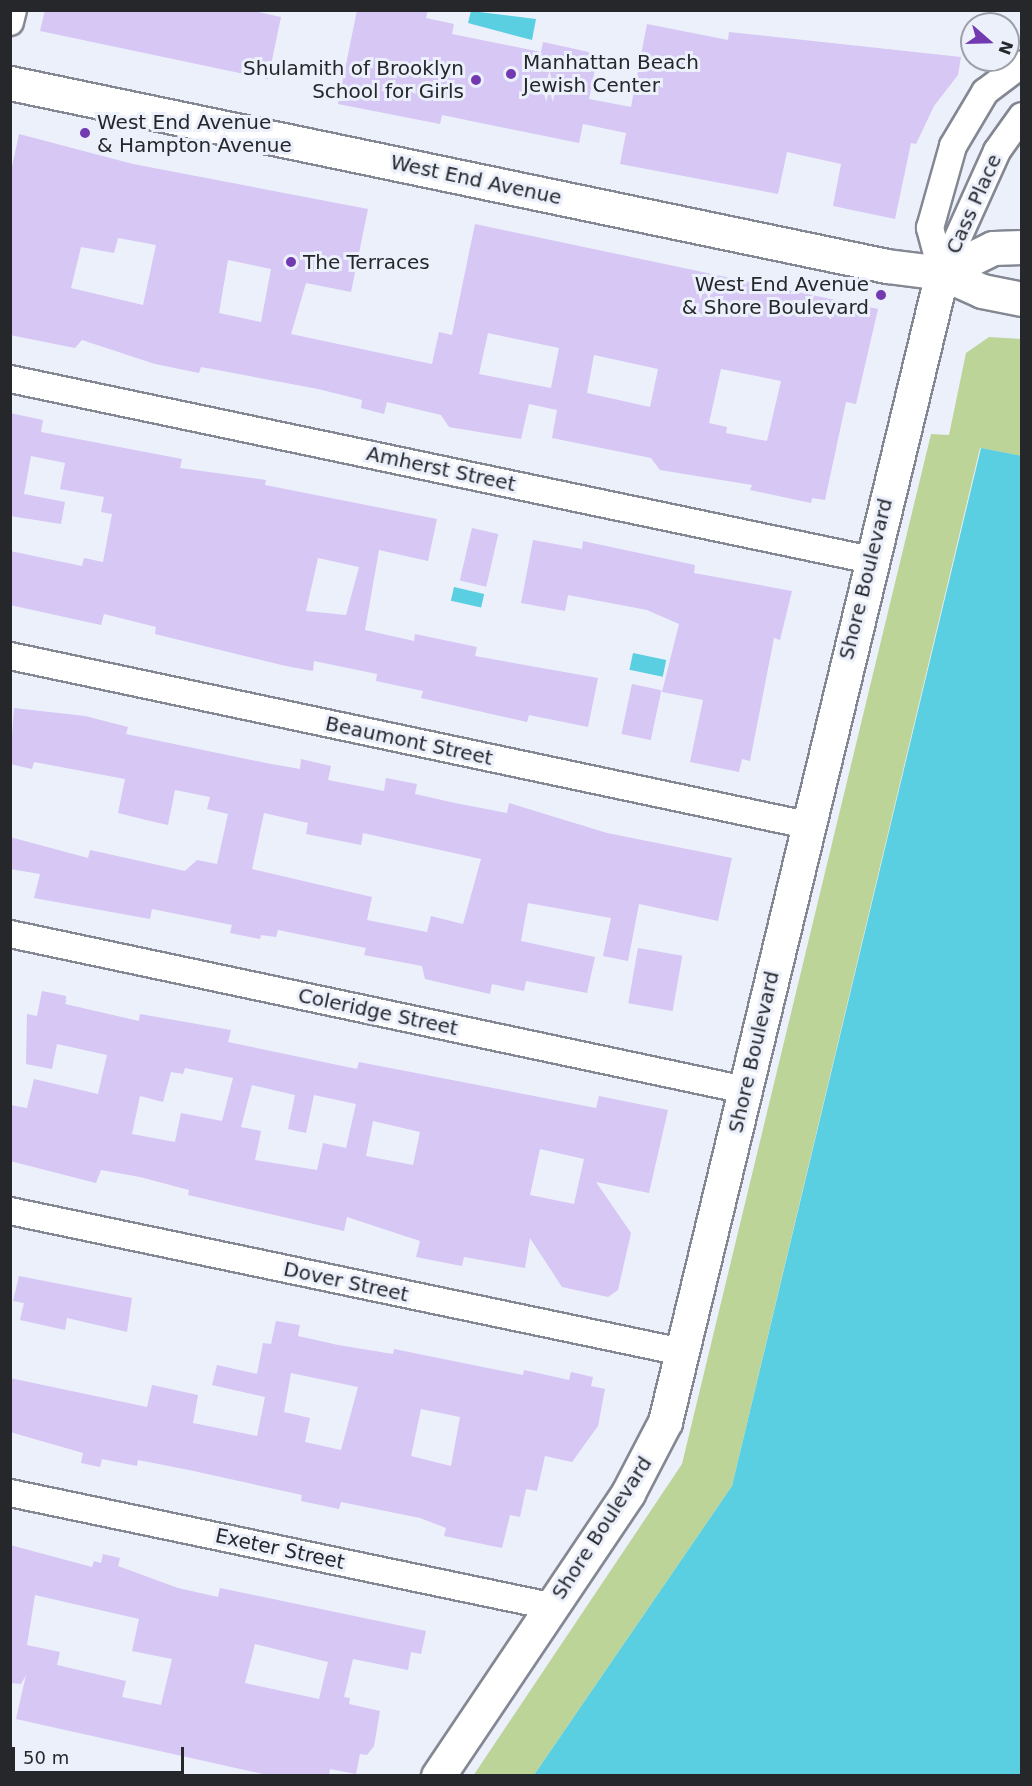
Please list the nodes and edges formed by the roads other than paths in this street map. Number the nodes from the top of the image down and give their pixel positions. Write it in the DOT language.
graph roads {
  1 [pos="13,10"];
  2 [pos="10,22"];
  3 [pos="1022,64"];
  4 [pos="10,83"];
  5 [pos="1022,116"];
  6 [pos="1022,247"];
  7 [pos="942,273"];
  8 [pos="1022,299"];
  9 [pos="10,379"];
  10 [pos="871,560"];
  11 [pos="10,656"];
  12 [pos="807,825"];
  13 [pos="10,934"];
  14 [pos="745,1090"];
  15 [pos="10,1211"];
  16 [pos="682,1352"];
  17 [pos="10,1492"];
  18 [pos="550,1606"];
  19 [pos="438,1776"];
  1 -- 2 [label="street"];
  3 -- 7 [label="street, Cass Place"];
  4 -- 7 [label="main road, West End Avenue"];
  5 -- 7 [label="street, Cass Place"];
  6 -- 7 [label="main road"];
  7 -- 8 [label="main road"];
  7 -- 10 [label="main road, Shore Boulevard"];
  9 -- 10 [label="street, Amherst Street"];
  10 -- 12 [label="main road, Shore Boulevard"];
  11 -- 12 [label="street, Beaumont Street"];
  12 -- 14 [label="main road, Shore Boulevard"];
  13 -- 14 [label="street, Coleridge Street"];
  14 -- 16 [label="main road, Shore Boulevard"];
  15 -- 16 [label="street, Dover Street"];
  16 -- 18 [label="main road, Shore Boulevard"];
  17 -- 18 [label="street, Exeter Street"];
  18 -- 19 [label="main road, Shore Boulevard"];
}
